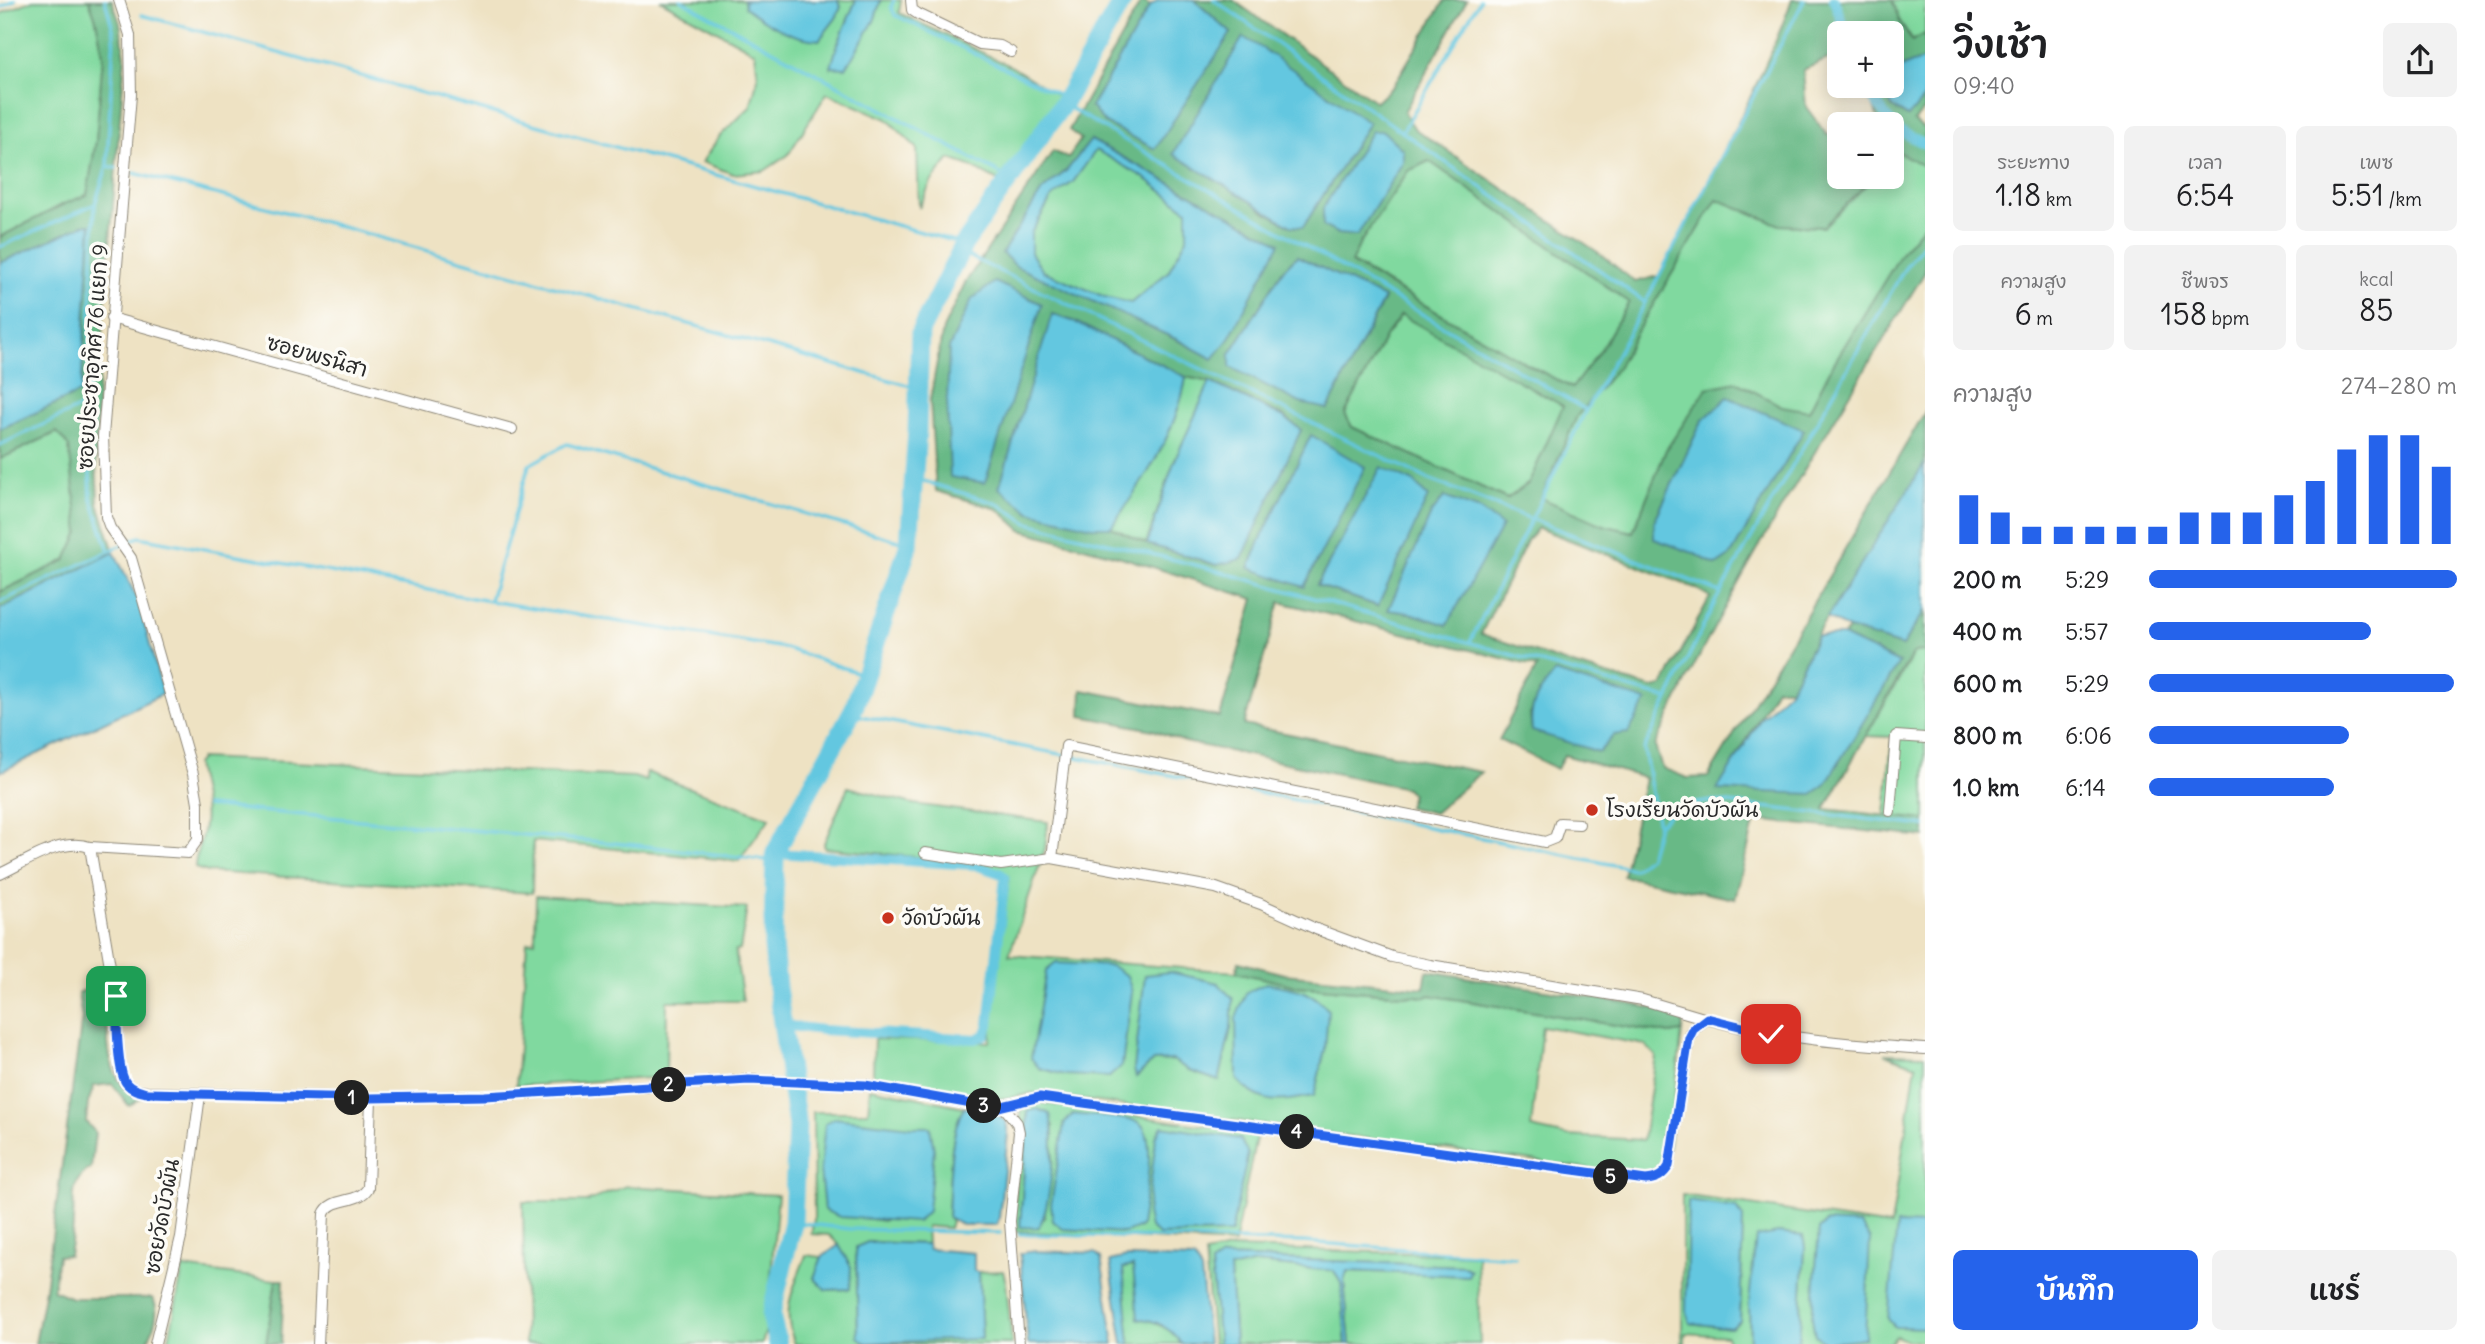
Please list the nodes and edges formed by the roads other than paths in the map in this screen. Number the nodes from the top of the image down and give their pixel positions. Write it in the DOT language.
graph roads {
  1 [pos="119,0"];
  2 [pos="911,0"];
  3 [pos="1012,52"];
  4 [pos="111,318"];
  5 [pos="512,429"];
  6 [pos="1925,738"];
  7 [pos="1890,811"];
  8 [pos="1579,824"];
  9 [pos="90,847"];
  10 [pos="925,853"];
  11 [pos="1052,858"];
  12 [pos="0,874"];
  13 [pos="1707,1018"];
  14 [pos="1925,1049"];
  15 [pos="200,1095"];
  16 [pos="370,1098"];
  17 [pos="1004,1107"];
  18 [pos="155,1344"];
  19 [pos="318,1344"];
  20 [pos="1019,1344"];
  1 -- 4 [label="street, ซอยประชาอุทิศ 76 แยก 9"];
  2 -- 3 [label="street"];
  4 -- 5 [label="street, ซอยพรนิสา"];
  4 -- 9 [label="street, ซอยประชาอุทิศ 76 แยก 9"];
  6 -- 7 [label="street"];
  8 -- 11 [label="street"];
  9 -- 12 [label="street"];
  9 -- 15 [label="street"];
  10 -- 11 [label="street"];
  11 -- 13 [label="street"];
  13 -- 14 [label="street"];
  13 -- 17 [label="street"];
  15 -- 16 [label="street"];
  15 -- 18 [label="street, ซอยวัดบัวผัน"];
  16 -- 17 [label="street"];
  16 -- 19 [label="street"];
  17 -- 20 [label="street"];
}
